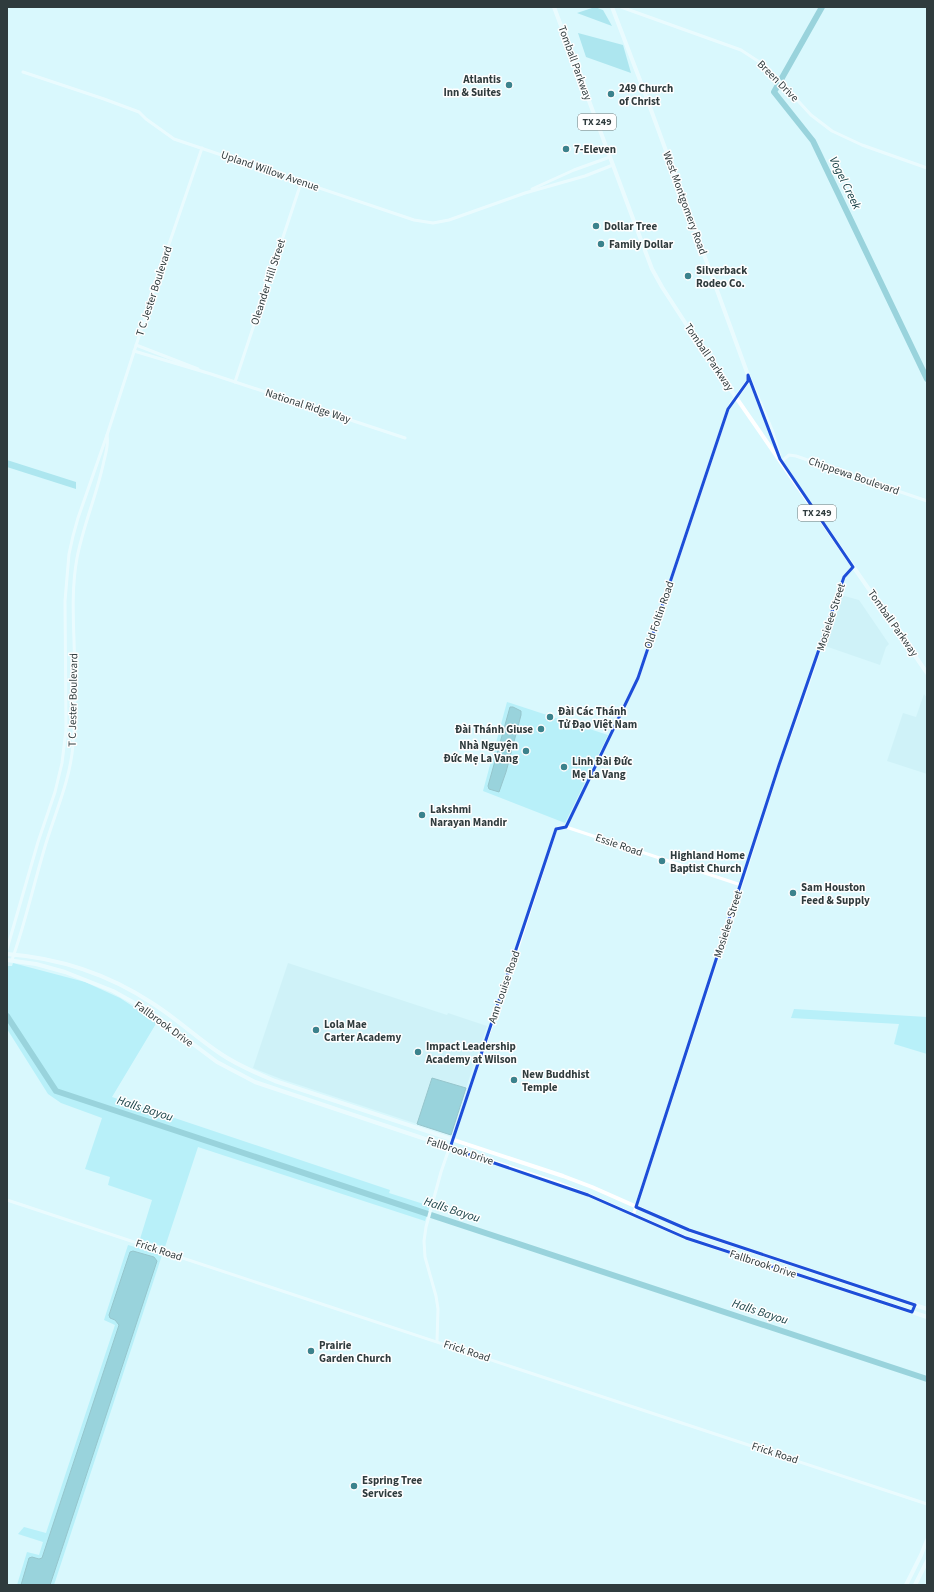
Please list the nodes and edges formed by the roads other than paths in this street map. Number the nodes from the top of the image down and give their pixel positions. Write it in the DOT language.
graph roads {
  1 [pos="554,7"];
  2 [pos="612,7"];
  3 [pos="621,7"];
  4 [pos="23,72"];
  5 [pos="202,148"];
  6 [pos="610,157"];
  7 [pos="613,165"];
  8 [pos="927,168"];
  9 [pos="564,175"];
  10 [pos="566,181"];
  11 [pos="301,183"];
  12 [pos="525,193"];
  13 [pos="136,345"];
  14 [pos="134,351"];
  15 [pos="211,374"];
  16 [pos="748,374"];
  17 [pos="235,382"];
  18 [pos="736,396"];
  19 [pos="107,435"];
  20 [pos="405,438"];
  21 [pos="781,460"];
  22 [pos="927,501"];
  23 [pos="853,567"];
  24 [pos="927,673"];
  25 [pos="566,827"];
  26 [pos="741,885"];
  27 [pos="7,949"];
  28 [pos="7,954"];
  29 [pos="14,954"];
  30 [pos="9,960"];
  31 [pos="259,1074"];
  32 [pos="255,1082"];
  33 [pos="322,1096"];
  34 [pos="320,1104"];
  35 [pos="453,1139"];
  36 [pos="450,1148"];
  37 [pos="7,1200"];
  38 [pos="636,1207"];
  39 [pos="633,1216"];
  40 [pos="915,1305"];
  41 [pos="927,1309"];
  42 [pos="912,1312"];
  43 [pos="927,1317"];
  44 [pos="436,1341"];
  45 [pos="927,1504"];
  46 [pos="927,1540"];
  47 [pos="927,1561"];
  48 [pos="906,1585"];
  49 [pos="915,1585"];
  1 -- 6 [label="main road, Tomball Parkway / TX 249"];
  2 -- 16 [label="main road, West Montgomery Road"];
  3 -- 8 [label="street, Breen Drive"];
  4 -- 5 [label="street, Upland Willow Avenue"];
  5 -- 11 [label="street, Upland Willow Avenue"];
  5 -- 13 [label="street, T C Jester Boulevard"];
  6 -- 7 [label="main road, Tomball Parkway / TX 249"];
  6 -- 9 [label="street, Upland Willow Avenue"];
  7 -- 10 [label="street, Upland Willow Avenue"];
  7 -- 18 [label="main road, Tomball Parkway / TX 249"];
  9 -- 10 [label="street"];
  9 -- 12 [label="street, Upland Willow Avenue"];
  10 -- 12 [label="street, Upland Willow Avenue"];
  11 -- 12 [label="street, Upland Willow Avenue"];
  11 -- 17 [label="street, Oleander Hill Street"];
  13 -- 14 [label="street, T C Jester Boulevard"];
  13 -- 15 [label="street, National Ridge Way"];
  14 -- 15 [label="street, National Ridge Way"];
  14 -- 19 [label="street, T C Jester Boulevard"];
  15 -- 17 [label="street, National Ridge Way"];
  16 -- 18 [label="main road"];
  16 -- 21 [label="main road, West Montgomery Road"];
  17 -- 20 [label="street, National Ridge Way"];
  18 -- 21 [label="main road, Tomball Parkway / TX 249"];
  18 -- 25 [label="street, Old Foltin Road"];
  19 -- 27 [label="street, T C Jester Boulevard"];
  19 -- 29 [label="street, T C Jester Boulevard"];
  21 -- 22 [label="street, Chippewa Boulevard"];
  21 -- 23 [label="main road, Tomball Parkway / TX 249"];
  23 -- 24 [label="main road, Tomball Parkway / TX 249"];
  23 -- 26 [label="street, Mosielee Street"];
  25 -- 26 [label="street, Essie Road"];
  25 -- 35 [label="street, Ann Louise Road"];
  26 -- 38 [label="street, Mosielee Street"];
  28 -- 29 [label="main road, Fallbrook Drive"];
  29 -- 30 [label="street, T C Jester Boulevard"];
  29 -- 31 [label="main road, Fallbrook Drive"];
  30 -- 32 [label="main road, Fallbrook Drive"];
  31 -- 32 [label="main road"];
  31 -- 33 [label="main road, Fallbrook Drive"];
  32 -- 34 [label="main road, Fallbrook Drive"];
  33 -- 34 [label="main road"];
  33 -- 35 [label="main road, Fallbrook Drive"];
  34 -- 36 [label="main road, Fallbrook Drive"];
  35 -- 36 [label="street, Ann Louise Road"];
  35 -- 38 [label="main road, Fallbrook Drive"];
  36 -- 39 [label="main road, Fallbrook Drive"];
  36 -- 44 [label="street, Ann Louise Road"];
  37 -- 44 [label="street, Frick Road"];
  38 -- 39 [label="street, Mosielee Street"];
  38 -- 40 [label="main road, Fallbrook Drive"];
  39 -- 42 [label="main road, Fallbrook Drive"];
  40 -- 41 [label="main road, Fallbrook Drive"];
  40 -- 42 [label="main road"];
  42 -- 43 [label="main road, Fallbrook Drive"];
  44 -- 45 [label="street, Frick Road"];
  46 -- 48 [label="main road"];
  47 -- 49 [label="main road"];
}
